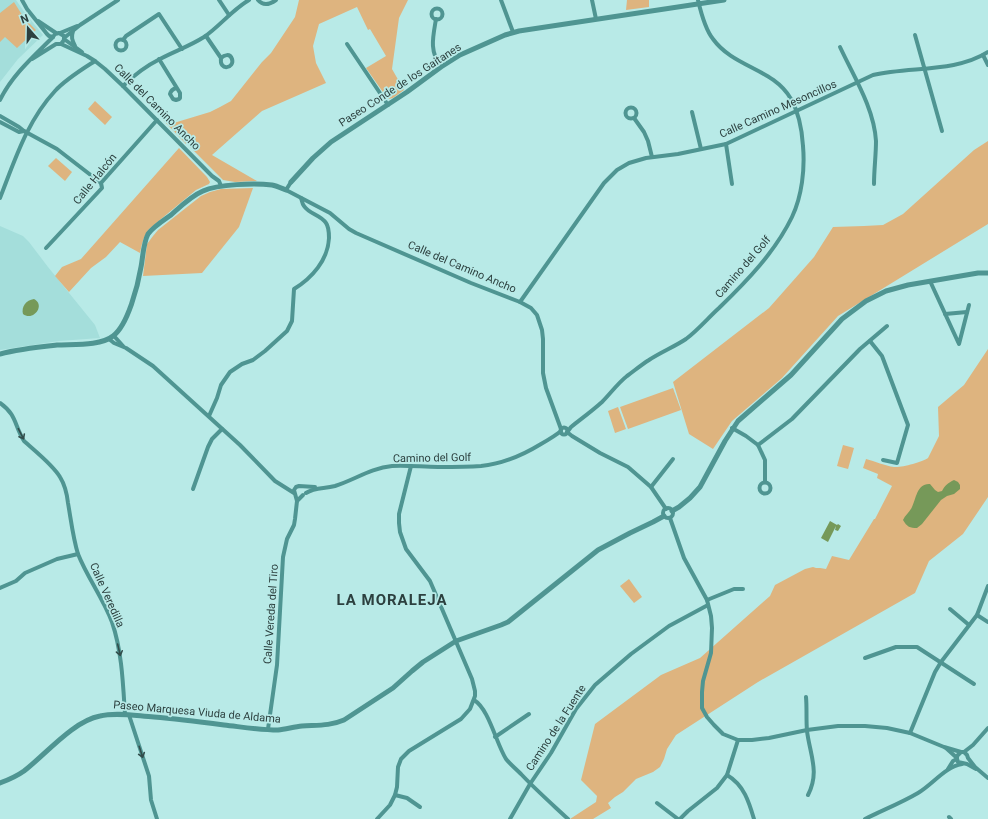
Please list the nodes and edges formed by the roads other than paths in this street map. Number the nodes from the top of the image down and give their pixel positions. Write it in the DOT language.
graph roads {
  1 [pos="22,0"];
  2 [pos="118,0"];
  3 [pos="219,0"];
  4 [pos="249,0"];
  5 [pos="258,0"];
  6 [pos="276,0"];
  7 [pos="501,0"];
  8 [pos="592,0"];
  9 [pos="724,0"];
  10 [pos="699,2"];
  11 [pos="229,15"];
  12 [pos="35,19"];
  13 [pos="436,19"];
  14 [pos="596,19"];
  15 [pos="80,25"];
  16 [pos="74,30"];
  17 [pos="513,32"];
  18 [pos="58,33"];
  19 [pos="915,35"];
  20 [pos="206,36"];
  21 [pos="53,37"];
  22 [pos="64,38"];
  23 [pos="123,40"];
  24 [pos="59,44"];
  25 [pos="347,44"];
  26 [pos="75,46"];
  27 [pos="840,47"];
  28 [pos="182,49"];
  29 [pos="988,52"];
  30 [pos="983,55"];
  31 [pos="87,56"];
  32 [pos="221,58"];
  33 [pos="32,59"];
  34 [pos="159,59"];
  35 [pos="95,61"];
  36 [pos="988,65"];
  37 [pos="441,67"];
  38 [pos="924,69"];
  39 [pos="857,82"];
  40 [pos="123,86"];
  41 [pos="176,88"];
  42 [pos="0,100"];
  43 [pos="388,105"];
  44 [pos="796,111"];
  45 [pos="692,112"];
  46 [pos="0,116"];
  47 [pos="634,118"];
  48 [pos="156,120"];
  49 [pos="0,122"];
  50 [pos="942,131"];
  51 [pos="25,132"];
  52 [pos="726,144"];
  53 [pos="701,149"];
  54 [pos="652,157"];
  55 [pos="212,176"];
  56 [pos="291,182"];
  57 [pos="101,183"];
  58 [pos="732,184"];
  59 [pos="874,184"];
  60 [pos="221,186"];
  61 [pos="214,187"];
  62 [pos="284,189"];
  63 [pos="0,198"];
  64 [pos="301,198"];
  65 [pos="46,248"];
  66 [pos="988,273"];
  67 [pos="930,281"];
  68 [pos="520,302"];
  69 [pos="968,305"];
  70 [pos="967,312"];
  71 [pos="945,314"];
  72 [pos="887,326"];
  73 [pos="114,336"];
  74 [pos="109,339"];
  75 [pos="870,341"];
  76 [pos="959,344"];
  77 [pos="126,348"];
  78 [pos="957,349"];
  79 [pos="0,354"];
  80 [pos="0,403"];
  81 [pos="209,416"];
  82 [pos="732,428"];
  83 [pos="222,429"];
  84 [pos="564,431"];
  85 [pos="758,445"];
  86 [pos="673,459"];
  87 [pos="883,460"];
  88 [pos="411,466"];
  89 [pos="765,482"];
  90 [pos="285,487"];
  91 [pos="296,487"];
  92 [pos="304,487"];
  93 [pos="651,487"];
  94 [pos="319,488"];
  95 [pos="193,489"];
  96 [pos="295,493"];
  97 [pos="304,494"];
  98 [pos="297,501"];
  99 [pos="666,509"];
  100 [pos="672,511"];
  101 [pos="664,516"];
  102 [pos="670,518"];
  103 [pos="78,554"];
  104 [pos="988,586"];
  105 [pos="0,588"];
  106 [pos="743,589"];
  107 [pos="707,603"];
  108 [pos="950,609"];
  109 [pos="977,615"];
  110 [pos="988,622"];
  111 [pos="969,626"];
  112 [pos="456,641"];
  113 [pos="865,658"];
  114 [pos="941,662"];
  115 [pos="974,684"];
  116 [pos="806,697"];
  117 [pos="474,700"];
  118 [pos="529,714"];
  119 [pos="127,715"];
  120 [pos="988,728"];
  121 [pos="268,729"];
  122 [pos="807,730"];
  123 [pos="910,733"];
  124 [pos="495,737"];
  125 [pos="738,740"];
  126 [pos="973,745"];
  127 [pos="944,747"];
  128 [pos="962,752"];
  129 [pos="968,757"];
  130 [pos="957,758"];
  131 [pos="963,764"];
  132 [pos="978,770"];
  133 [pos="947,771"];
  134 [pos="727,775"];
  135 [pos="988,778"];
  136 [pos="0,783"];
  137 [pos="530,784"];
  138 [pos="395,795"];
  139 [pos="808,795"];
  140 [pos="657,803"];
  141 [pos="420,807"];
  142 [pos="157,819"];
  143 [pos="377,819"];
  144 [pos="510,819"];
  145 [pos="568,819"];
  146 [pos="679,819"];
  147 [pos="754,819"];
  148 [pos="865,819"];
  1 -- 12 [label="street"];
  2 -- 15 [label="street"];
  3 -- 11 [label="street"];
  4 -- 11 [label="street"];
  5 -- 6 [label="street"];
  7 -- 17 [label="street"];
  8 -- 14 [label="street"];
  9 -- 10 [label="street, Paseo Conde de los Gaitanes"];
  10 -- 14 [label="street, Paseo Conde de los Gaitanes"];
  10 -- 44 [label="street, Camino del Golf"];
  11 -- 20 [label="street"];
  12 -- 18 [label="street"];
  12 -- 21 [label="street"];
  13 -- 37 [label="street"];
  14 -- 17 [label="street, Paseo Conde de los Gaitanes"];
  15 -- 16 [label="street"];
  15 -- 18 [label="street"];
  16 -- 22 [label="street"];
  16 -- 26 [label="street"];
  17 -- 37 [label="street, Paseo Conde de los Gaitanes"];
  18 -- 21 [label="street"];
  18 -- 22 [label="street"];
  19 -- 38 [label="street"];
  20 -- 28 [label="street"];
  20 -- 32 [label="street"];
  21 -- 24 [label="street"];
  21 -- 33 [label="street"];
  22 -- 24 [label="street"];
  22 -- 26 [label="street, Calle del Camino Ancho"];
  23 -- 28 [label="street"];
  24 -- 31 [label="street, Calle del Camino Ancho"];
  24 -- 33 [label="street"];
  25 -- 43 [label="street"];
  26 -- 31 [label="street, Calle del Camino Ancho"];
  27 -- 39 [label="street"];
  28 -- 34 [label="street"];
  29 -- 30 [label="street, Calle Camino Mesoncillos"];
  30 -- 36 [label="street"];
  30 -- 38 [label="street, Calle Camino Mesoncillos"];
  31 -- 35 [label="street, Calle del Camino Ancho"];
  33 -- 42 [label="street"];
  34 -- 40 [label="street"];
  34 -- 41 [label="street"];
  35 -- 40 [label="street, Calle del Camino Ancho"];
  35 -- 51 [label="street"];
  37 -- 43 [label="street, Paseo Conde de los Gaitanes"];
  38 -- 39 [label="street, Calle Camino Mesoncillos"];
  38 -- 50 [label="street"];
  39 -- 44 [label="street, Calle Camino Mesoncillos"];
  39 -- 59 [label="street"];
  40 -- 48 [label="street, Calle del Camino Ancho"];
  43 -- 56 [label="street, Paseo Conde de los Gaitanes"];
  44 -- 52 [label="street, Calle Camino Mesoncillos"];
  44 -- 84 [label="street, Camino del Golf"];
  45 -- 53 [label="street"];
  46 -- 51 [label="street"];
  47 -- 54 [label="street"];
  48 -- 55 [label="street, Calle del Camino Ancho"];
  48 -- 57 [label="street, Calle Halcón"];
  49 -- 51 [label="street"];
  51 -- 57 [label="street"];
  51 -- 63 [label="street"];
  52 -- 53 [label="street, Calle Camino Mesoncillos"];
  52 -- 58 [label="street"];
  53 -- 54 [label="street, Calle Camino Mesoncillos"];
  54 -- 68 [label="street, Calle Camino Mesoncillos"];
  55 -- 60 [label="street, Calle del Camino Ancho"];
  55 -- 61 [label="street"];
  56 -- 62 [label="street, Paseo Conde de los Gaitanes"];
  57 -- 65 [label="street, Calle Halcón"];
  60 -- 61 [label="street"];
  60 -- 62 [label="street"];
  61 -- 73 [label="street"];
  62 -- 64 [label="street, Calle del Camino Ancho"];
  64 -- 68 [label="street, Calle del Camino Ancho"];
  64 -- 81 [label="street"];
  66 -- 67 [label="street"];
  67 -- 71 [label="street"];
  67 -- 82 [label="street"];
  68 -- 84 [label="street, Calle del Camino Ancho"];
  69 -- 70 [label="street"];
  70 -- 71 [label="street"];
  70 -- 76 [label="street"];
  71 -- 76 [label="street"];
  72 -- 75 [label="street"];
  73 -- 74 [label="street"];
  73 -- 77 [label="street"];
  74 -- 77 [label="street"];
  74 -- 79 [label="street"];
  75 -- 85 [label="street"];
  75 -- 87 [label="street"];
  76 -- 78 [label="street"];
  77 -- 81 [label="street"];
  80 -- 103 [label="street, Calle Veredilla, one-way"];
  81 -- 83 [label="street"];
  82 -- 85 [label="street"];
  82 -- 100 [label="street"];
  83 -- 90 [label="street"];
  83 -- 95 [label="street"];
  84 -- 88 [label="street, Camino del Golf"];
  84 -- 93 [label="street"];
  85 -- 89 [label="street"];
  86 -- 93 [label="street"];
  88 -- 94 [label="street, Camino del Golf"];
  88 -- 112 [label="street"];
  90 -- 91 [label="street"];
  90 -- 96 [label="street"];
  91 -- 92 [label="street"];
  91 -- 96 [label="street"];
  92 -- 94 [label="street"];
  92 -- 97 [label="street"];
  93 -- 99 [label="street"];
  94 -- 97 [label="street, Camino del Golf"];
  96 -- 97 [label="street, Camino del Golf"];
  96 -- 98 [label="street, Calle Vereda del Tiro"];
  97 -- 98 [label="street"];
  98 -- 121 [label="street, Calle Vereda del Tiro"];
  99 -- 100 [label="street"];
  99 -- 101 [label="street"];
  100 -- 102 [label="street"];
  101 -- 102 [label="street"];
  101 -- 112 [label="street, Paseo Marquesa Viuda de Aldama"];
  102 -- 107 [label="street"];
  103 -- 105 [label="street, Calle Veredilla"];
  103 -- 119 [label="street, Calle Veredilla, one-way"];
  104 -- 109 [label="street"];
  106 -- 107 [label="street, Camino de la Fuente"];
  107 -- 125 [label="street"];
  107 -- 137 [label="street, Camino de la Fuente"];
  108 -- 111 [label="street"];
  109 -- 110 [label="street"];
  109 -- 111 [label="street"];
  111 -- 114 [label="street"];
  112 -- 117 [label="street"];
  112 -- 121 [label="street, Paseo Marquesa Viuda de Aldama"];
  113 -- 114 [label="street"];
  114 -- 115 [label="street"];
  114 -- 123 [label="street"];
  116 -- 122 [label="street"];
  117 -- 124 [label="street"];
  117 -- 138 [label="street"];
  118 -- 124 [label="street"];
  119 -- 121 [label="street, Paseo Marquesa Viuda de Aldama"];
  119 -- 136 [label="street, Paseo Marquesa Viuda de Aldama"];
  119 -- 142 [label="street, Calle Veredilla, one-way"];
  120 -- 126 [label="street"];
  122 -- 123 [label="street"];
  122 -- 125 [label="street"];
  122 -- 139 [label="street"];
  123 -- 127 [label="street"];
  124 -- 137 [label="street"];
  125 -- 134 [label="street"];
  126 -- 128 [label="street"];
  126 -- 129 [label="street"];
  127 -- 128 [label="street"];
  127 -- 130 [label="street"];
  128 -- 129 [label="street"];
  128 -- 130 [label="street"];
  129 -- 131 [label="street"];
  129 -- 132 [label="street"];
  130 -- 131 [label="street"];
  130 -- 133 [label="street"];
  131 -- 132 [label="street"];
  131 -- 133 [label="street"];
  132 -- 135 [label="street"];
  133 -- 148 [label="street"];
  134 -- 146 [label="street"];
  134 -- 147 [label="street"];
  137 -- 144 [label="street, Camino de la Fuente"];
  137 -- 145 [label="street"];
  138 -- 141 [label="street"];
  138 -- 143 [label="street"];
  140 -- 146 [label="street"];
}
